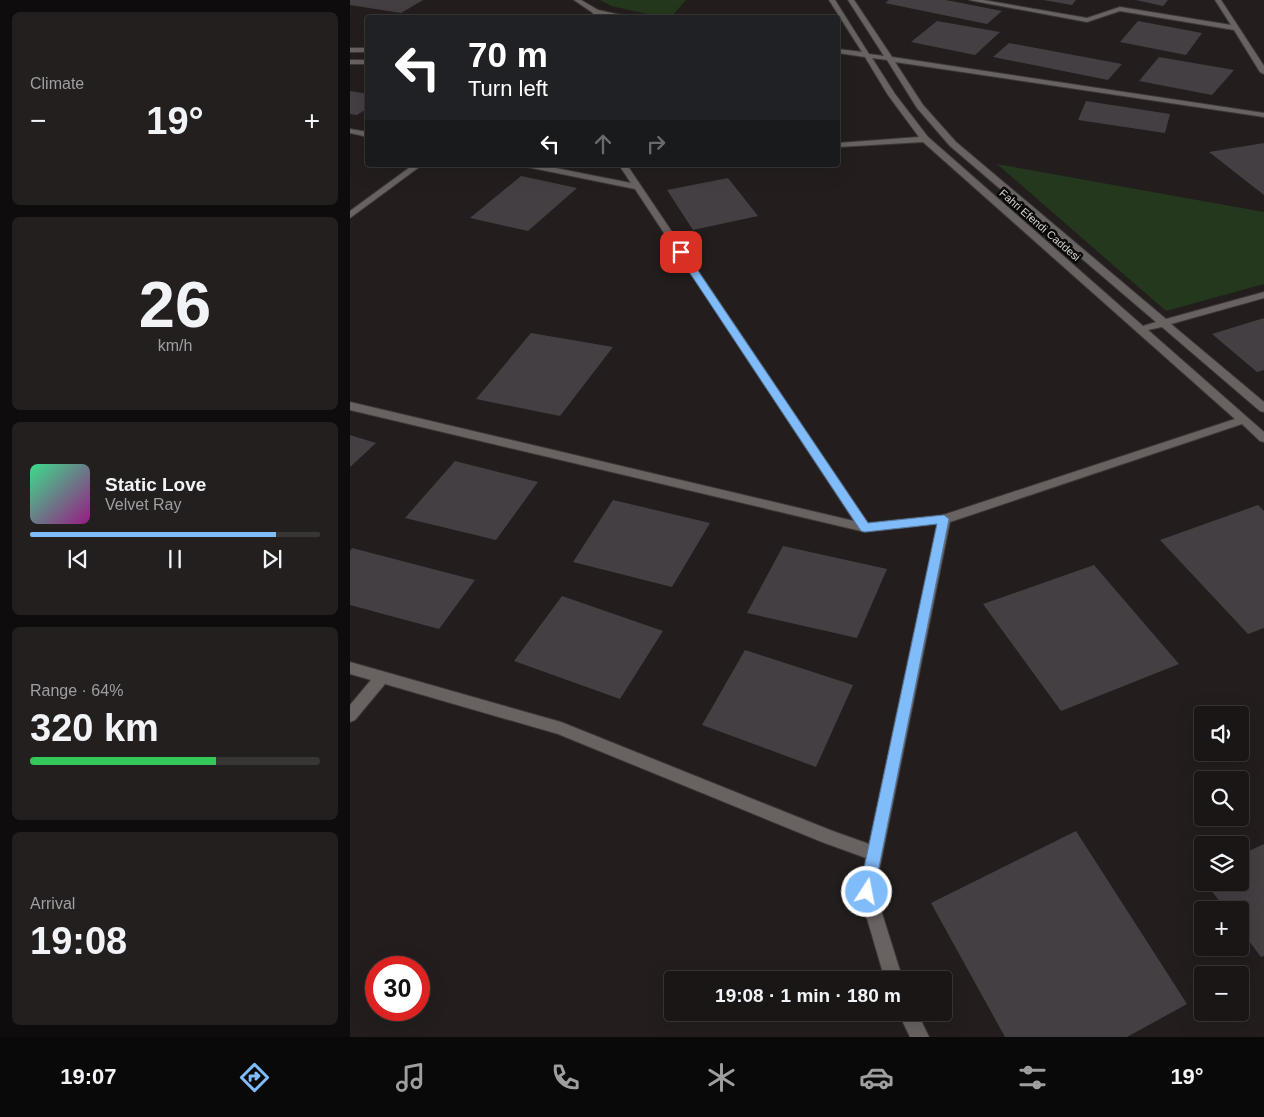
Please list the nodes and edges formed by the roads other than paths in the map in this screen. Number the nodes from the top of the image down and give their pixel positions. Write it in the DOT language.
graph roads {
  1 [pos="577,0"];
  2 [pos="832,0"];
  3 [pos="851,0"];
  4 [pos="972,0"];
  5 [pos="1218,0"];
  6 [pos="595,15"];
  7 [pos="1236,28"];
  8 [pos="350,50"];
  9 [pos="365,50"];
  10 [pos="840,51"];
  11 [pos="867,56"];
  12 [pos="889,59"];
  13 [pos="350,62"];
  14 [pos="364,62"];
  15 [pos="1264,72"];
  16 [pos="1264,115"];
  17 [pos="350,131"];
  18 [pos="365,134"];
  19 [pos="925,139"];
  20 [pos="840,145"];
  21 [pos="415,167"];
  22 [pos="538,167"];
  23 [pos="624,167"];
  24 [pos="637,187"];
  25 [pos="350,215"];
  26 [pos="1264,295"];
  27 [pos="1164,322"];
  28 [pos="1142,329"];
  29 [pos="350,406"];
  30 [pos="1264,408"];
  31 [pos="1243,420"];
  32 [pos="1264,438"];
  33 [pos="944,519"];
  34 [pos="865,528"];
  35 [pos="350,668"];
  36 [pos="382,677"];
  37 [pos="350,716"];
  38 [pos="874,853"];
  39 [pos="891,971"];
  40 [pos="912,1021"];
  41 [pos="920,1037"];
  1 -- 6 [label="street"];
  2 -- 11 [label="street, Fahri Efendi Caddesi"];
  3 -- 12 [label="street, Fahri Efendi Caddesi"];
  4 -- 7 [label="street"];
  5 -- 7 [label="street"];
  7 -- 15 [label="street"];
  8 -- 9 [label="street"];
  10 -- 11 [label="street"];
  11 -- 12 [label="street"];
  11 -- 19 [label="street, Fahri Efendi Caddesi"];
  12 -- 16 [label="street"];
  12 -- 27 [label="street, Fahri Efendi Caddesi"];
  13 -- 14 [label="street"];
  17 -- 18 [label="street"];
  19 -- 20 [label="street"];
  19 -- 28 [label="street, Fahri Efendi Caddesi"];
  21 -- 25 [label="street"];
  22 -- 24 [label="street"];
  23 -- 24 [label="street"];
  24 -- 34 [label="street"];
  26 -- 27 [label="street"];
  27 -- 28 [label="street"];
  27 -- 30 [label="street, Fahri Efendi Caddesi"];
  28 -- 31 [label="street, Fahri Efendi Caddesi"];
  29 -- 34 [label="street"];
  31 -- 32 [label="street, Fahri Efendi Caddesi"];
  31 -- 33 [label="street"];
  33 -- 34 [label="street"];
  33 -- 38 [label="street"];
  35 -- 36 [label="street"];
  36 -- 37 [label="street"];
  36 -- 38 [label="street"];
  38 -- 39 [label="street"];
  40 -- 41 [label="street"];
}
